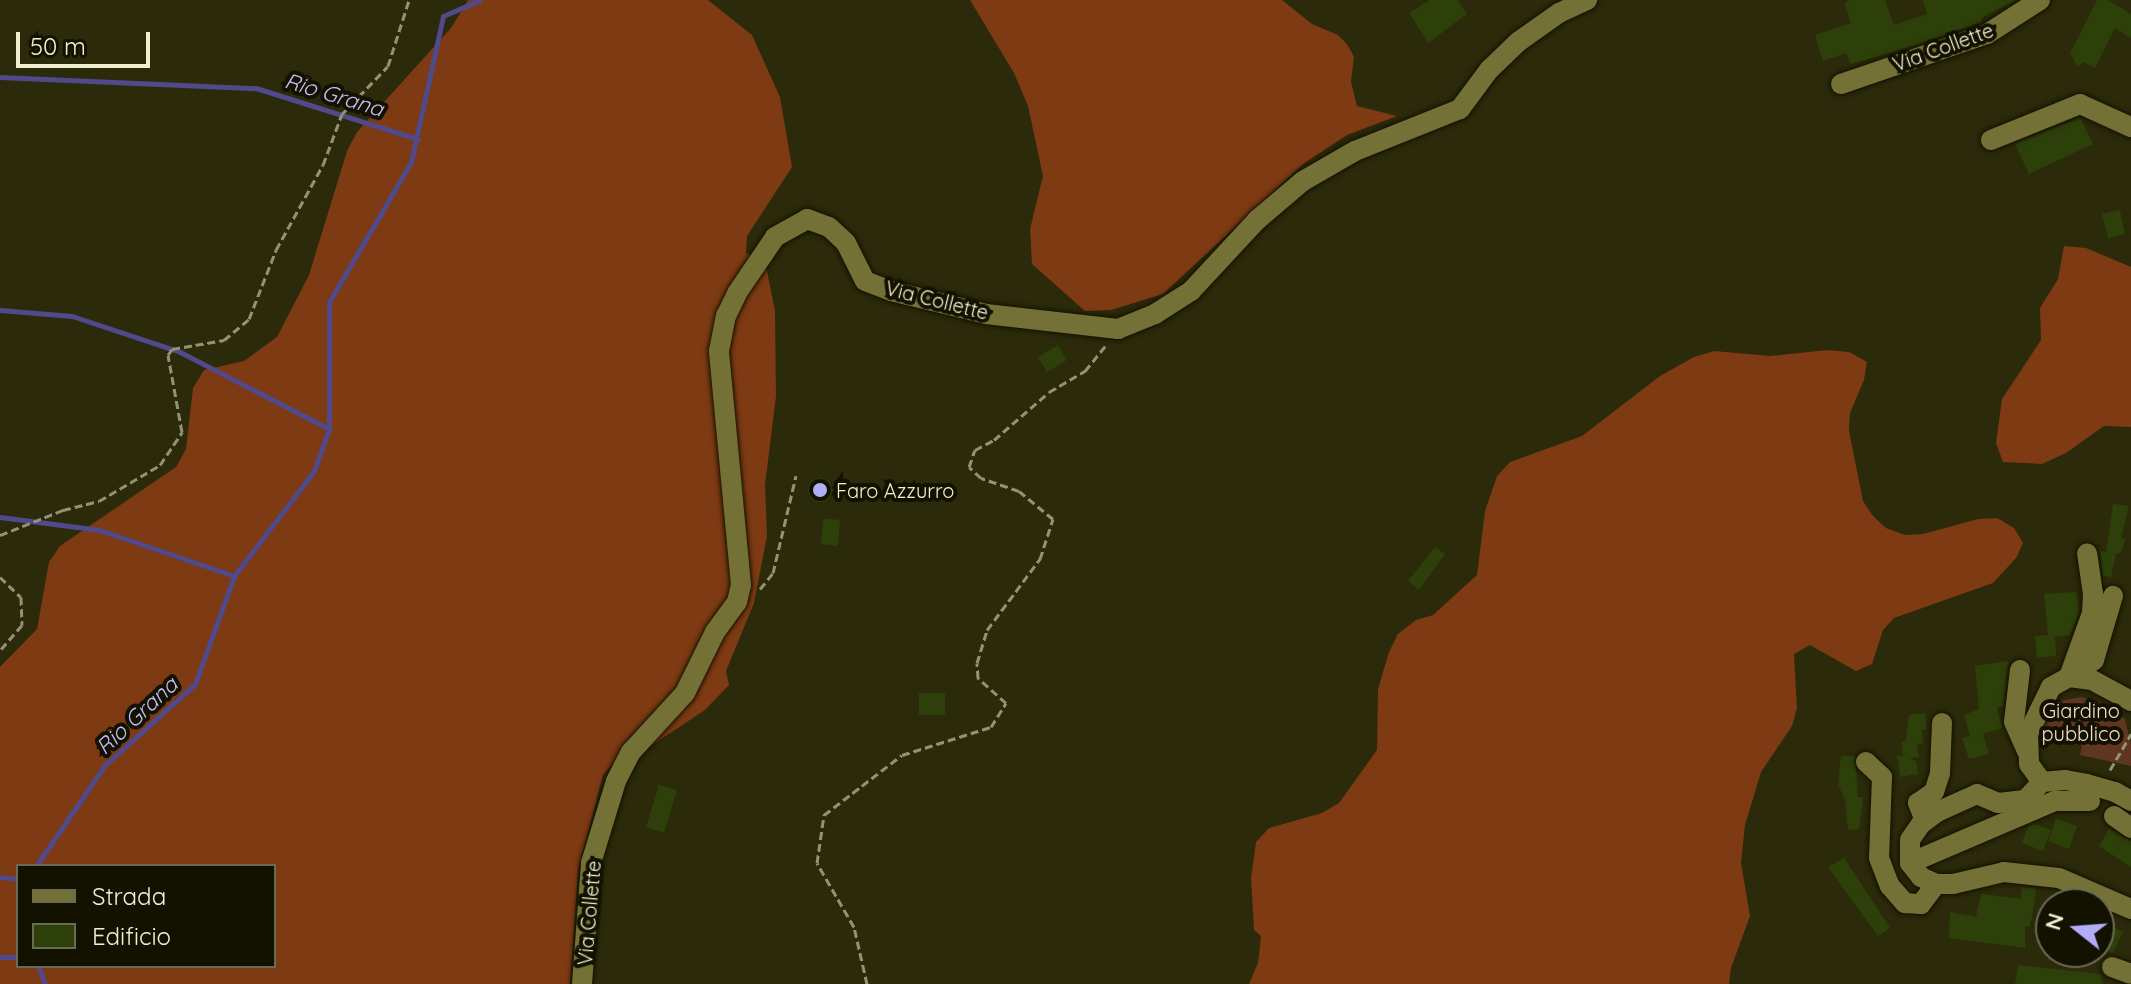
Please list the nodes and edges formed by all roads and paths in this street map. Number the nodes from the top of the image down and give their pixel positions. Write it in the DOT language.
graph roads {
  1 [pos="409,0"];
  2 [pos="1587,0"];
  3 [pos="2040,0"];
  4 [pos="1841,84"];
  5 [pos="2131,127"];
  6 [pos="1991,140"];
  7 [pos="1118,329"];
  8 [pos="796,476"];
  9 [pos="0,535"];
  10 [pos="2087,553"];
  11 [pos="0,577"];
  12 [pos="2113,596"];
  13 [pos="738,597"];
  14 [pos="0,650"];
  15 [pos="2020,670"];
  16 [pos="2069,677"];
  17 [pos="2131,701"];
  18 [pos="1942,723"];
  19 [pos="2094,723"];
  20 [pos="2050,726"];
  21 [pos="2131,734"];
  22 [pos="2029,755"];
  23 [pos="2118,755"];
  24 [pos="1866,762"];
  25 [pos="2042,782"];
  26 [pos="2090,801"];
  27 [pos="2131,801"];
  28 [pos="1937,812"];
  29 [pos="1910,863"];
  30 [pos="1936,884"];
  31 [pos="2131,909"];
  32 [pos="582,984"];
  33 [pos="867,984"];
  1 -- 9 [label="path"];
  2 -- 7 [label="street, Via Collette"];
  3 -- 4 [label="street, Via Collette"];
  5 -- 6 [label="street"];
  7 -- 13 [label="street, Via Collette"];
  7 -- 33 [label="path"];
  8 -- 13 [label="path"];
  10 -- 16 [label="street"];
  11 -- 14 [label="path"];
  12 -- 16 [label="street"];
  13 -- 32 [label="street, Via Collette"];
  15 -- 22 [label="street"];
  16 -- 17 [label="street"];
  16 -- 22 [label="street"];
  18 -- 28 [label="street"];
  19 -- 20 [label="path"];
  21 -- 23 [label="path"];
  22 -- 25 [label="street"];
  24 -- 30 [label="street"];
  25 -- 27 [label="street"];
  25 -- 28 [label="street"];
  26 -- 29 [label="street"];
  28 -- 29 [label="street"];
  29 -- 30 [label="street"];
  30 -- 31 [label="street"];
}
